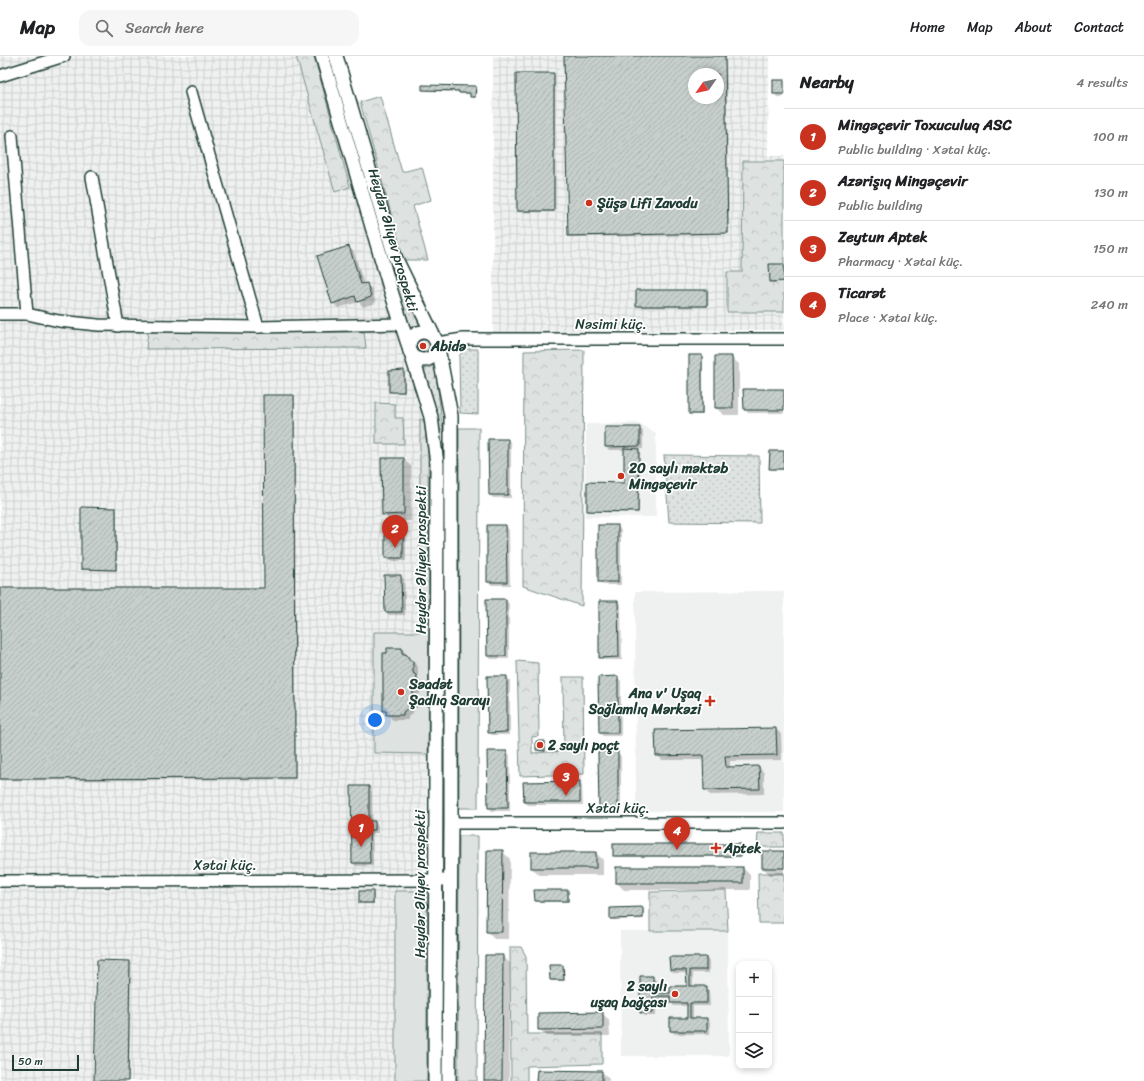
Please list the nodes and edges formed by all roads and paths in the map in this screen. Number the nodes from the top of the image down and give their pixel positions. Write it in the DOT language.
graph roads {
  1 [pos="64,56"];
  2 [pos="322,56"];
  3 [pos="336,56"];
  4 [pos="0,76"];
  5 [pos="190,92"];
  6 [pos="12,136"];
  7 [pos="92,177"];
  8 [pos="0,314"];
  9 [pos="26,314"];
  10 [pos="401,324"];
  11 [pos="118,326"];
  12 [pos="258,326"];
  13 [pos="784,340"];
  14 [pos="436,341"];
  15 [pos="410,351"];
  16 [pos="451,823"];
  17 [pos="784,823"];
  18 [pos="0,880"];
  19 [pos="436,880"];
  20 [pos="450,880"];
  21 [pos="435,1081"];
  22 [pos="449,1081"];
  1 -- 4 [label="street"];
  2 -- 10 [label="main road, Heydər Əliyev prospekti"];
  3 -- 14 [label="main road, Heydər Əliyev prospekti"];
  5 -- 12 [label="street"];
  6 -- 9 [label="street"];
  7 -- 11 [label="street"];
  8 -- 9 [label="street"];
  9 -- 11 [label="street"];
  10 -- 12 [label="street"];
  10 -- 15 [label="main road, Heydər Əliyev prospekti"];
  11 -- 12 [label="street"];
  13 -- 14 [label="street, Nəsimi küç."];
  14 -- 15 [label="main road"];
  14 -- 15 [label="main road"];
  14 -- 16 [label="main road, Heydər Əliyev prospekti"];
  15 -- 19 [label="main road, Heydər Əliyev prospekti"];
  16 -- 17 [label="street, Xətai küç."];
  16 -- 20 [label="main road, Heydər Əliyev prospekti"];
  18 -- 19 [label="street, Xətai küç."];
  19 -- 20 [label="street, Xətai küç."];
  19 -- 21 [label="main road, Heydər Əliyev prospekti"];
  20 -- 22 [label="main road, Heydər Əliyev prospekti"];
}
